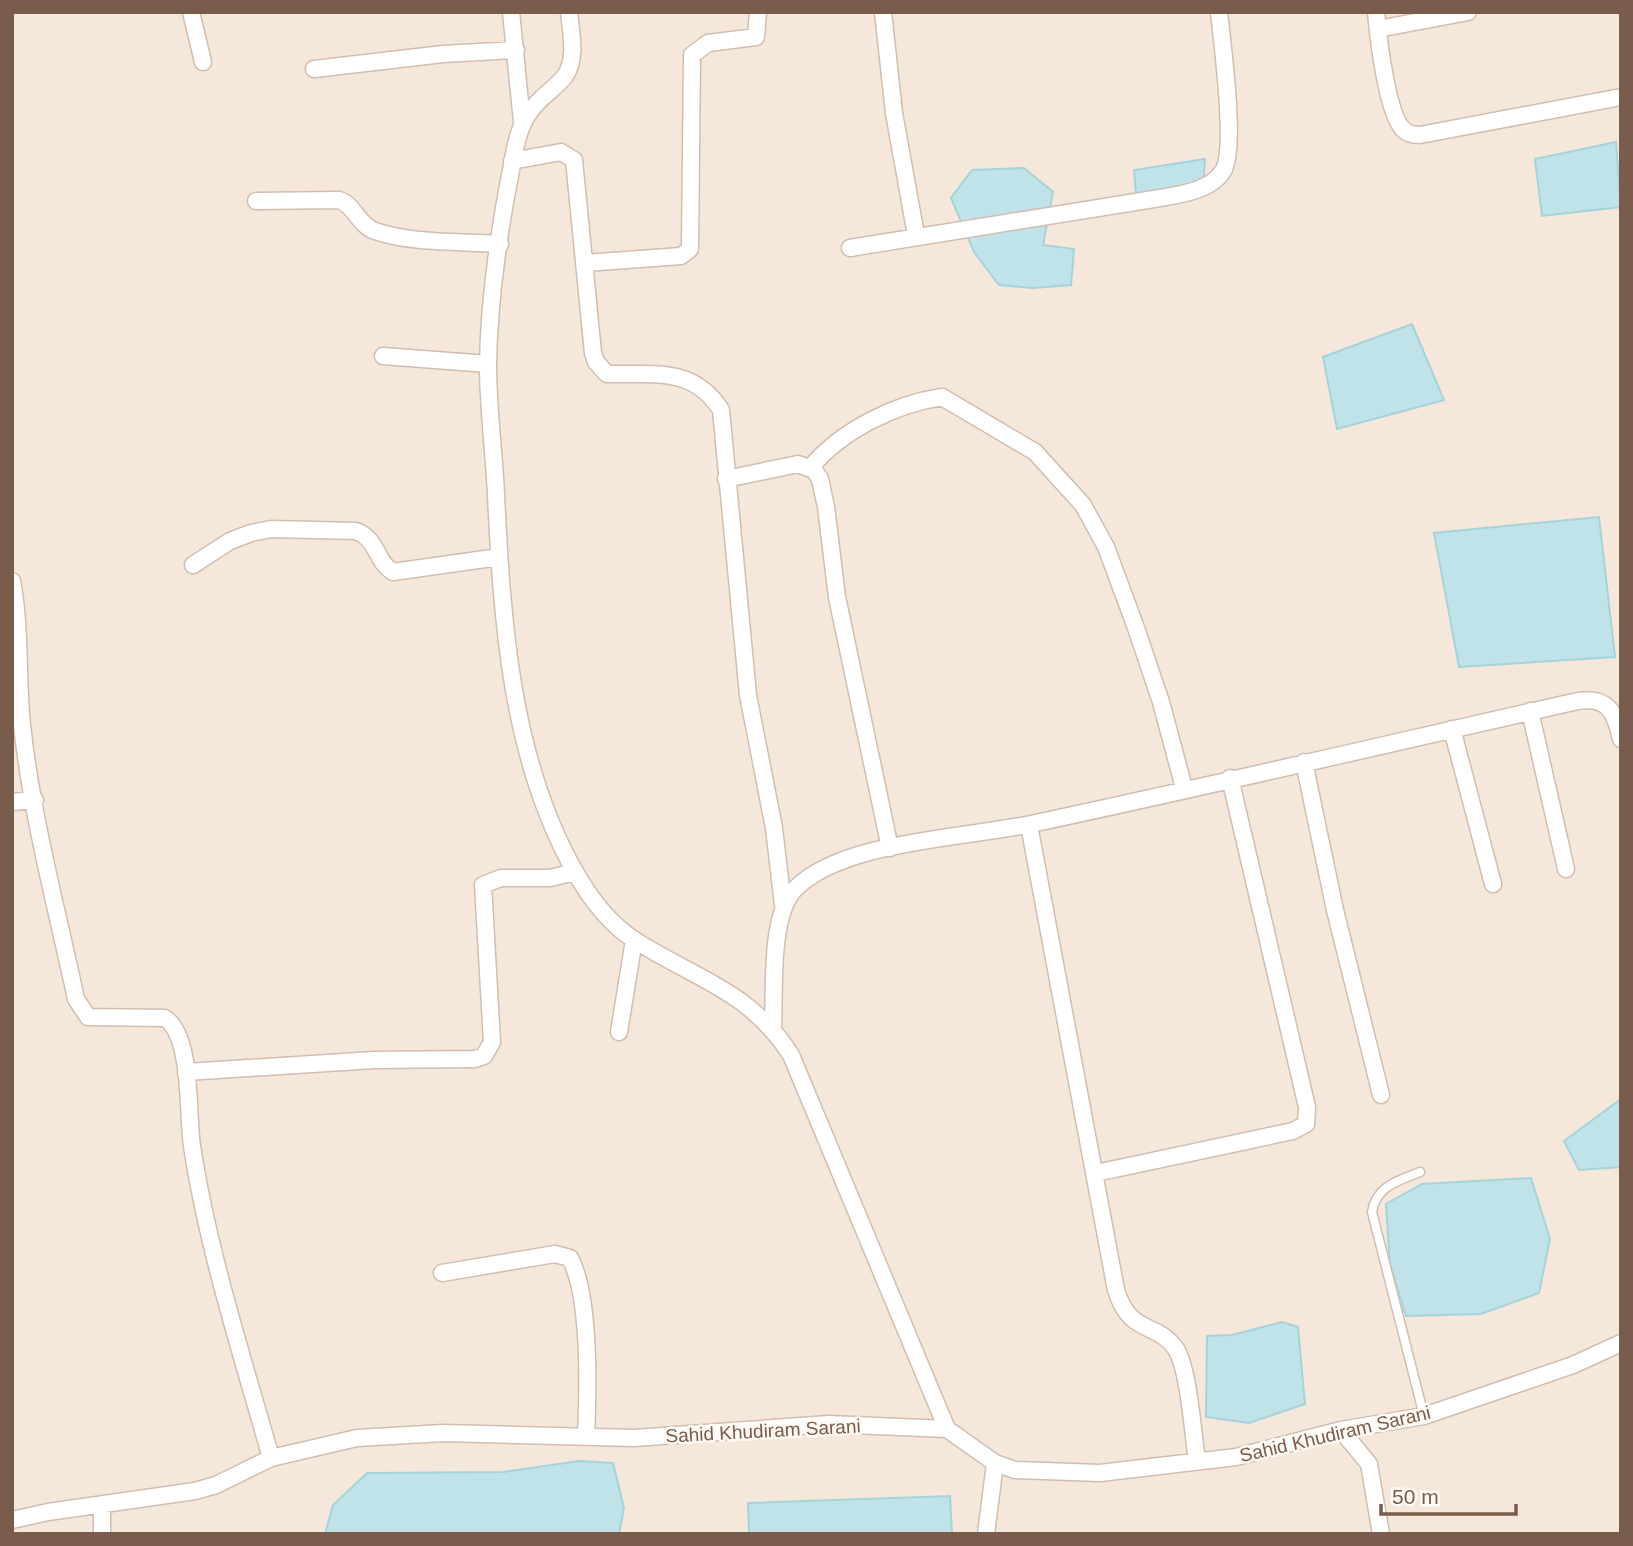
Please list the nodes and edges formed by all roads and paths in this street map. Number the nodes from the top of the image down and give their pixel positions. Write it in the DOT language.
graph roads {
  1 [pos="191,12"];
  2 [pos="511,12"];
  3 [pos="569,12"];
  4 [pos="758,12"];
  5 [pos="883,12"];
  6 [pos="1219,12"];
  7 [pos="1468,12"];
  8 [pos="1377,20"];
  9 [pos="516,50"];
  10 [pos="202,62"];
  11 [pos="314,69"];
  12 [pos="1621,97"];
  13 [pos="522,122"];
  14 [pos="512,161"];
  15 [pos="256,201"];
  16 [pos="916,235"];
  17 [pos="500,244"];
  18 [pos="850,247"];
  19 [pos="585,263"];
  20 [pos="383,356"];
  21 [pos="488,364"];
  22 [pos="810,468"];
  23 [pos="726,479"];
  24 [pos="499,558"];
  25 [pos="193,565"];
  26 [pos="12,581"];
  27 [pos="1530,711"];
  28 [pos="1452,729"];
  29 [pos="1621,738"];
  30 [pos="19,749"];
  31 [pos="1304,762"];
  32 [pos="1230,778"];
  33 [pos="1184,788"];
  34 [pos="35,800"];
  35 [pos="12,802"];
  36 [pos="1029,825"];
  37 [pos="890,848"];
  38 [pos="1566,869"];
  39 [pos="575,872"];
  40 [pos="1493,884"];
  41 [pos="783,905"];
  42 [pos="635,940"];
  43 [pos="773,1027"];
  44 [pos="619,1032"];
  45 [pos="186,1072"];
  46 [pos="1381,1095"];
  47 [pos="1420,1172"];
  48 [pos="1096,1173"];
  49 [pos="442,1273"];
  50 [pos="1621,1343"];
  51 [pos="1424,1416"];
  52 [pos="947,1429"];
  53 [pos="1341,1430"];
  54 [pos="586,1436"];
  55 [pos="271,1458"];
  56 [pos="1196,1461"];
  57 [pos="995,1464"];
  58 [pos="102,1504"];
  59 [pos="12,1520"];
  60 [pos="102,1534"];
  61 [pos="986,1534"];
  62 [pos="1381,1534"];
  1 -- 10 [label="street"];
  2 -- 9 [label="street"];
  3 -- 13 [label="street"];
  4 -- 19 [label="street"];
  5 -- 16 [label="street"];
  6 -- 16 [label="street"];
  7 -- 8 [label="street"];
  8 -- 12 [label="street"];
  9 -- 11 [label="street"];
  9 -- 13 [label="street"];
  13 -- 14 [label="street"];
  14 -- 17 [label="street"];
  14 -- 19 [label="street"];
  15 -- 17 [label="street"];
  16 -- 18 [label="street"];
  17 -- 21 [label="street"];
  19 -- 23 [label="street"];
  20 -- 21 [label="street"];
  21 -- 24 [label="street"];
  22 -- 23 [label="street"];
  22 -- 33 [label="street"];
  22 -- 37 [label="street"];
  23 -- 41 [label="street"];
  24 -- 25 [label="street"];
  24 -- 39 [label="street"];
  26 -- 30 [label="street"];
  27 -- 28 [label="street"];
  27 -- 29 [label="street"];
  27 -- 38 [label="street"];
  28 -- 31 [label="street"];
  28 -- 40 [label="street"];
  30 -- 34 [label="street"];
  31 -- 32 [label="street"];
  31 -- 46 [label="street"];
  32 -- 33 [label="street"];
  32 -- 48 [label="street"];
  33 -- 36 [label="street"];
  34 -- 35 [label="street"];
  34 -- 45 [label="street"];
  36 -- 37 [label="street"];
  36 -- 48 [label="street"];
  37 -- 41 [label="street"];
  39 -- 42 [label="street"];
  39 -- 45 [label="street"];
  41 -- 43 [label="street"];
  42 -- 43 [label="street"];
  42 -- 44 [label="street"];
  43 -- 52 [label="street"];
  45 -- 55 [label="street"];
  47 -- 51 [label="lane"];
  48 -- 56 [label="street"];
  49 -- 54 [label="street"];
  50 -- 51 [label="street, Sahid Khudiram Sarani"];
  51 -- 53 [label="street, Sahid Khudiram Sarani"];
  52 -- 54 [label="street, Sahid Khudiram Sarani"];
  52 -- 57 [label="street, Sahid Khudiram Sarani"];
  53 -- 56 [label="street, Sahid Khudiram Sarani"];
  53 -- 62 [label="street"];
  54 -- 55 [label="street, Sahid Khudiram Sarani"];
  55 -- 58 [label="street, Sahid Khudiram Sarani"];
  56 -- 57 [label="street, Sahid Khudiram Sarani"];
  57 -- 61 [label="street"];
  58 -- 59 [label="street, Sahid Khudiram Sarani"];
  58 -- 60 [label="street"];
}
